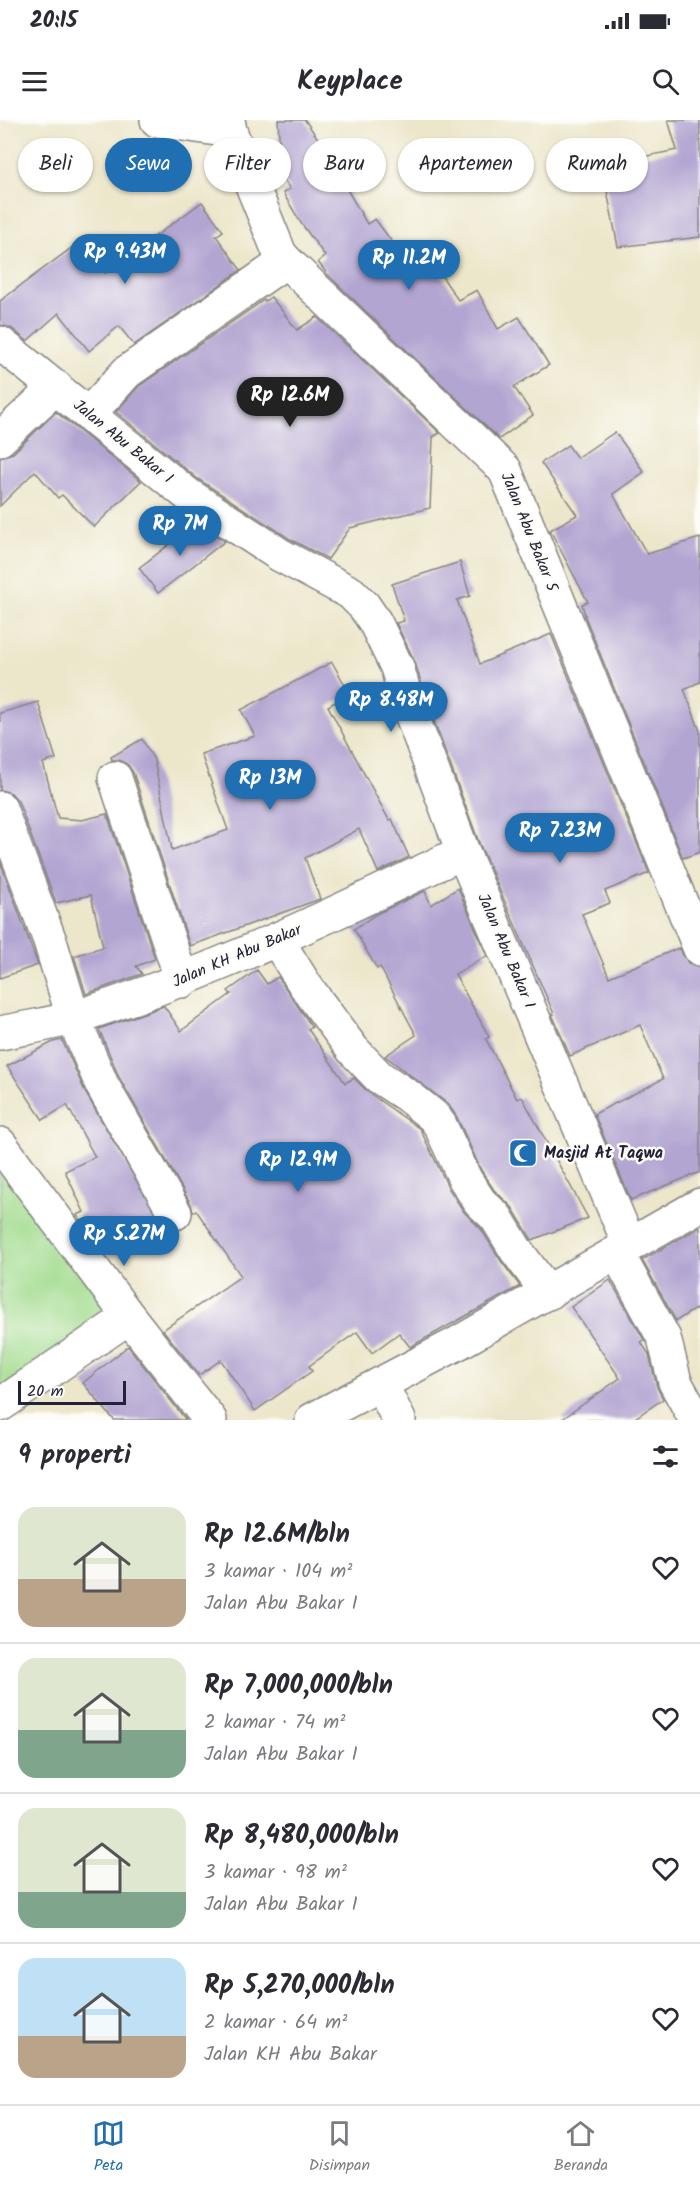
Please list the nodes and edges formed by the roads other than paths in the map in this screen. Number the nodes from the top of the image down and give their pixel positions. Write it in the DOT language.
graph roads {
  1 [pos="157,120"];
  2 [pos="229,126"];
  3 [pos="286,261"];
  4 [pos="0,343"];
  5 [pos="56,387"];
  6 [pos="89,414"];
  7 [pos="0,439"];
  8 [pos="115,778"];
  9 [pos="0,808"];
  10 [pos="464,852"];
  11 [pos="277,940"];
  12 [pos="700,949"];
  13 [pos="182,981"];
  14 [pos="74,1017"];
  15 [pos="0,1033"];
  16 [pos="0,1144"];
  17 [pos="700,1205"];
  18 [pos="175,1213"];
  19 [pos="623,1250"];
  20 [pos="548,1293"];
  21 [pos="129,1317"];
  22 [pos="381,1384"];
  23 [pos="0,1405"];
  24 [pos="210,1420"];
  25 [pos="312,1420"];
  26 [pos="399,1420"];
  27 [pos="696,1420"];
  1 -- 2 [label="street"];
  2 -- 3 [label="street, Jalan Abu Bakar 5"];
  3 -- 6 [label="street"];
  3 -- 12 [label="street, Jalan Abu Bakar 5"];
  4 -- 5 [label="street, Jalan Abu Bakar I"];
  5 -- 6 [label="street, Jalan Abu Bakar I"];
  5 -- 7 [label="street"];
  6 -- 10 [label="street, Jalan Abu Bakar I"];
  8 -- 13 [label="street"];
  9 -- 14 [label="street"];
  10 -- 11 [label="street, Jalan KH Abu Bakar"];
  10 -- 19 [label="street, Jalan Abu Bakar I"];
  11 -- 13 [label="street, Jalan KH Abu Bakar"];
  11 -- 20 [label="street"];
  13 -- 14 [label="street, Jalan KH Abu Bakar"];
  14 -- 15 [label="street, Jalan KH Abu Bakar"];
  14 -- 18 [label="street"];
  16 -- 21 [label="street"];
  17 -- 19 [label="street"];
  19 -- 20 [label="street"];
  19 -- 27 [label="street, Jalan Abu Bakar I"];
  20 -- 22 [label="street"];
  21 -- 23 [label="street"];
  21 -- 24 [label="street"];
  22 -- 25 [label="street"];
  22 -- 26 [label="street"];
}
